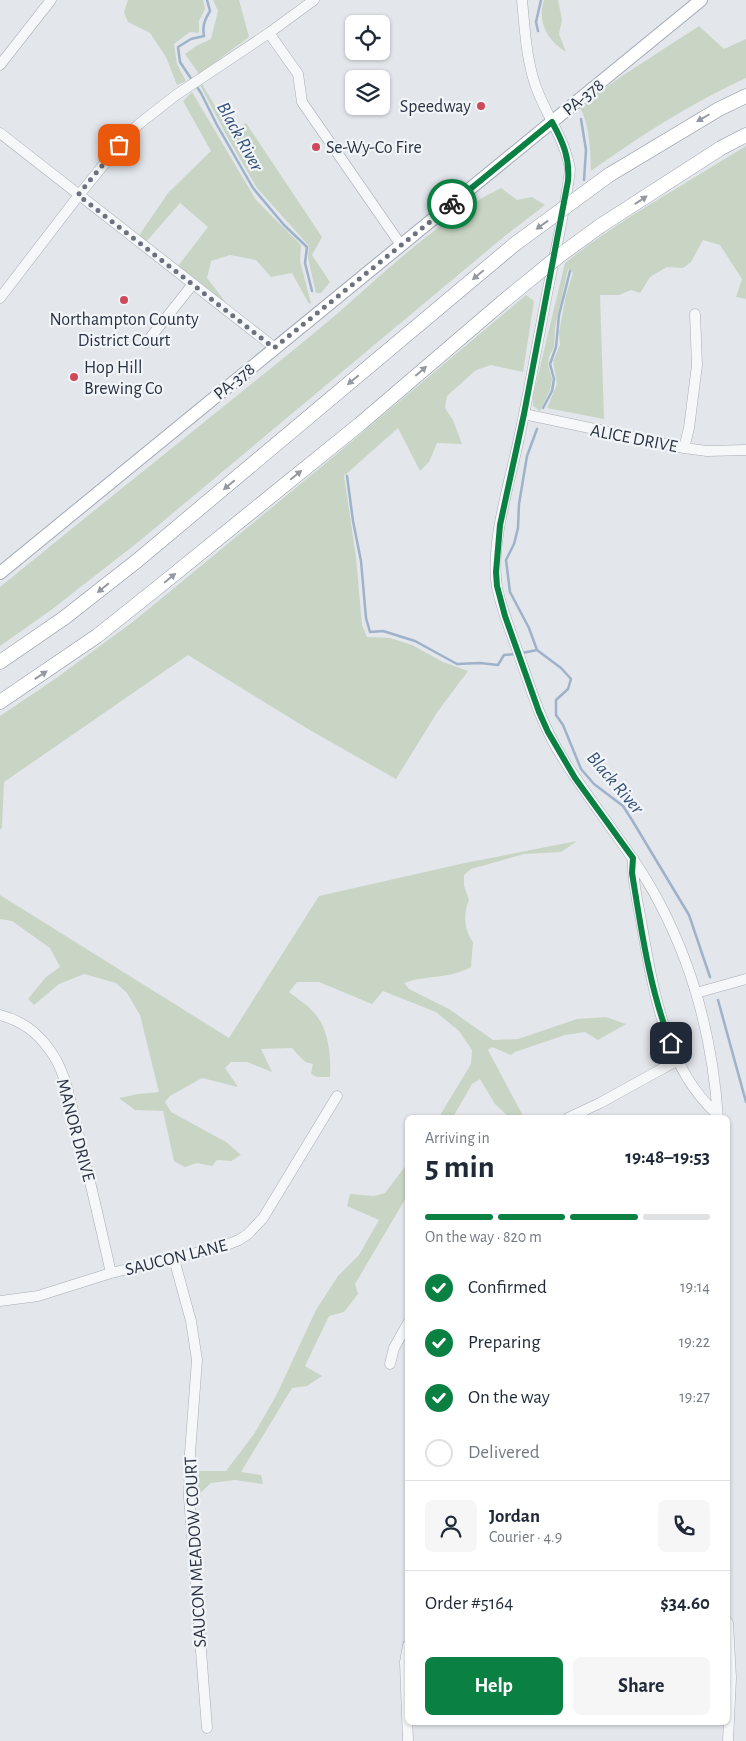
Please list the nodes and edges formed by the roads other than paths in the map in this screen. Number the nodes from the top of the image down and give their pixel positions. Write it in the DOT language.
graph roads {
  1 [pos="51,0"];
  2 [pos="314,0"];
  3 [pos="522,0"];
  4 [pos="701,0"];
  5 [pos="269,33"];
  6 [pos="0,65"];
  7 [pos="746,96"];
  8 [pos="552,122"];
  9 [pos="0,134"];
  10 [pos="746,135"];
  11 [pos="78,195"];
  12 [pos="402,245"];
  13 [pos="193,284"];
  14 [pos="0,298"];
  15 [pos="695,314"];
  16 [pos="146,342"];
  17 [pos="274,348"];
  18 [pos="524,414"];
  19 [pos="684,448"];
  20 [pos="746,450"];
  21 [pos="0,574"];
  22 [pos="0,662"];
  23 [pos="0,702"];
  24 [pos="633,858"];
  25 [pos="746,979"];
  26 [pos="696,993"];
  27 [pos="0,1015"];
  28 [pos="678,1060"];
  29 [pos="337,1096"];
  30 [pos="574,1115"];
  31 [pos="717,1115"];
  32 [pos="718,1115"];
  33 [pos="174,1259"];
  34 [pos="111,1273"];
  35 [pos="0,1301"];
  36 [pos="405,1329"];
  37 [pos="390,1364"];
  38 [pos="730,1660"];
  39 [pos="730,1699"];
  40 [pos="407,1725"];
  41 [pos="729,1725"];
  42 [pos="206,1728"];
  43 [pos="408,1741"];
  44 [pos="728,1741"];
  1 -- 6 [label="street"];
  2 -- 5 [label="street"];
  3 -- 8 [label="street"];
  4 -- 8 [label="main road, PA-378"];
  5 -- 11 [label="street"];
  5 -- 12 [label="street"];
  7 -- 22 [label="highway, one-way, bridge"];
  8 -- 12 [label="main road, PA-378"];
  8 -- 18 [label="street"];
  9 -- 11 [label="street"];
  23 -- 10 [label="highway, one-way, bridge"];
  11 -- 13 [label="street"];
  11 -- 14 [label="street"];
  12 -- 17 [label="main road, PA-378"];
  13 -- 16 [label="street"];
  13 -- 17 [label="street"];
  15 -- 19 [label="street"];
  17 -- 21 [label="main road, PA-378"];
  18 -- 19 [label="street, ALICE DRIVE"];
  18 -- 24 [label="street"];
  19 -- 20 [label="street, ALICE DRIVE"];
  24 -- 26 [label="street"];
  24 -- 28 [label="street"];
  25 -- 26 [label="street"];
  26 -- 32 [label="street"];
  27 -- 34 [label="street, MANOR DRIVE"];
  28 -- 30 [label="street"];
  28 -- 31 [label="street"];
  29 -- 33 [label="street, SAUCON LANE"];
  33 -- 34 [label="street, SAUCON LANE"];
  33 -- 42 [label="street, SAUCON MEADOW COURT"];
  34 -- 35 [label="street, SAUCON LANE"];
  36 -- 37 [label="street"];
  38 -- 39 [label="street"];
  40 -- 43 [label="street"];
  41 -- 44 [label="street"];
}
